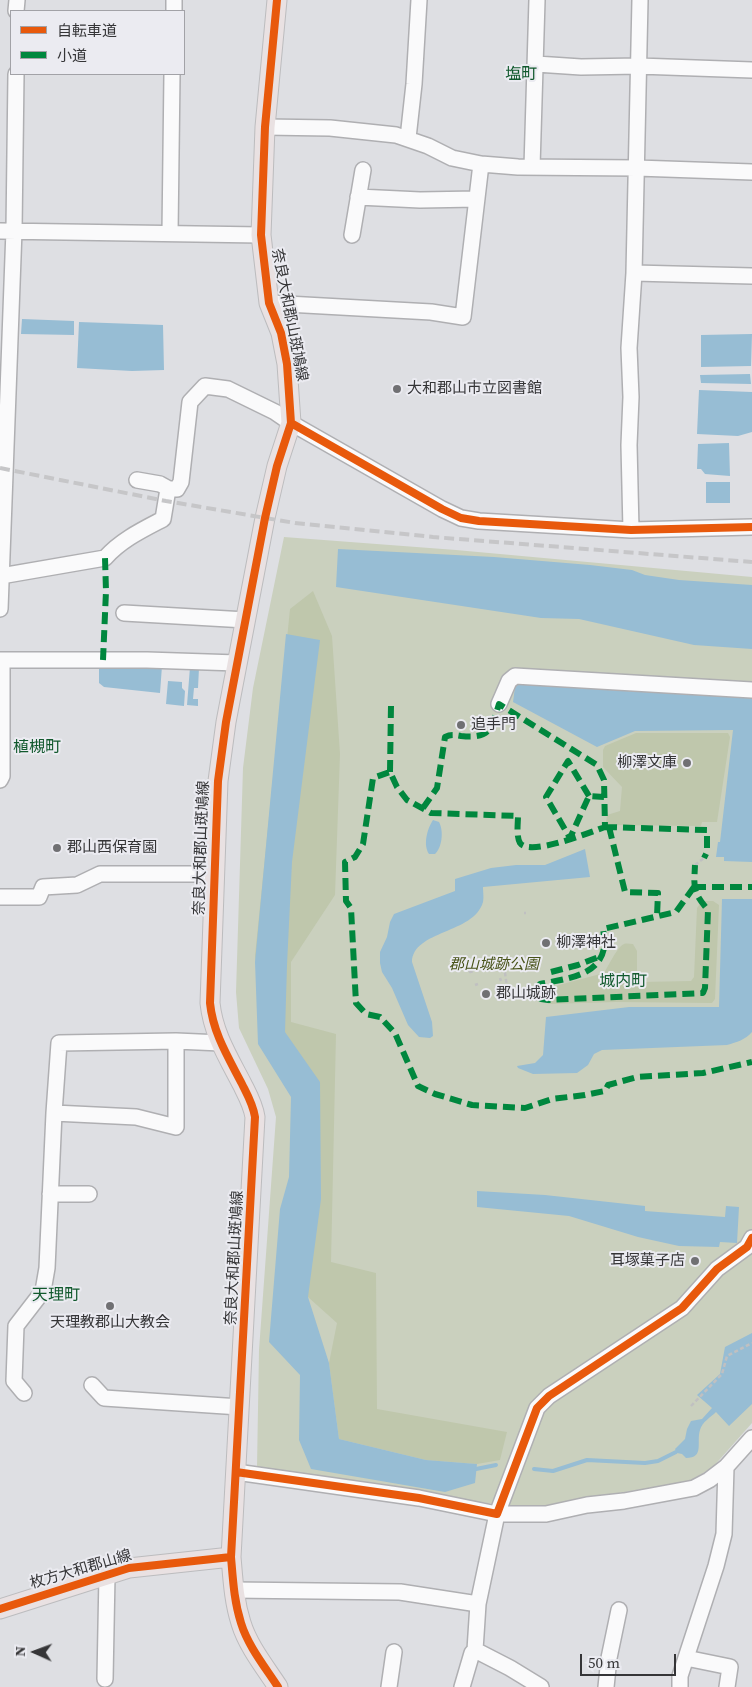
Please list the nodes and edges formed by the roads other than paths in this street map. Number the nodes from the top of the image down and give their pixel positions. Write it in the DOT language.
graph roads {
  1 [pos="277,0"];
  2 [pos="419,0"];
  3 [pos="537,0"];
  4 [pos="640,0"];
  5 [pos="536,64"];
  6 [pos="639,66"];
  7 [pos="752,70"];
  8 [pos="16,75"];
  9 [pos="172,75"];
  10 [pos="265,126"];
  11 [pos="408,138"];
  12 [pos="482,164"];
  13 [pos="532,167"];
  14 [pos="637,168"];
  15 [pos="363,170"];
  16 [pos="752,172"];
  17 [pos="358,197"];
  18 [pos="478,199"];
  19 [pos="7,230"];
  20 [pos="170,233"];
  21 [pos="260,235"];
  22 [pos="352,235"];
  23 [pos="634,273"];
  24 [pos="752,276"];
  25 [pos="270,303"];
  26 [pos="291,423"];
  27 [pos="137,480"];
  28 [pos="169,490"];
  29 [pos="752,527"];
  30 [pos="631,530"];
  31 [pos="1,576"];
  32 [pos="0,609"];
  33 [pos="124,613"];
  34 [pos="246,620"];
  35 [pos="1,660"];
  36 [pos="237,663"];
  37 [pos="752,690"];
  38 [pos="499,704"];
  39 [pos="0,780"];
  40 [pos="215,874"];
  41 [pos="0,897"];
  42 [pos="176,1041"];
  43 [pos="221,1044"];
  44 [pos="54,1113"];
  45 [pos="50,1194"];
  46 [pos="90,1194"];
  47 [pos="752,1238"];
  48 [pos="92,1385"];
  49 [pos="24,1393"];
  50 [pos="240,1406"];
  51 [pos="752,1438"];
  52 [pos="726,1467"];
  53 [pos="236,1472"];
  54 [pos="497,1514"];
  55 [pos="231,1557"];
  56 [pos="107,1575"];
  57 [pos="233,1590"];
  58 [pos="478,1604"];
  59 [pos="0,1609"];
  60 [pos="619,1610"];
  61 [pos="475,1650"];
  62 [pos="394,1652"];
  63 [pos="686,1658"];
  64 [pos="105,1679"];
  65 [pos="278,1687"];
  66 [pos="389,1687"];
  67 [pos="462,1687"];
  68 [pos="541,1687"];
  69 [pos="606,1687"];
  70 [pos="680,1687"];
  71 [pos="727,1687"];
  1 -- 10 [label="main road, 奈良大和郡山斑鳩線"];
  2 -- 11 [label="street"];
  3 -- 5 [label="street"];
  4 -- 6 [label="street"];
  5 -- 6 [label="street"];
  5 -- 13 [label="street"];
  6 -- 7 [label="street"];
  6 -- 14 [label="street"];
  8 -- 19 [label="street"];
  9 -- 20 [label="street"];
  10 -- 11 [label="street"];
  10 -- 21 [label="main road, 奈良大和郡山斑鳩線"];
  11 -- 12 [label="street"];
  12 -- 13 [label="street"];
  12 -- 18 [label="street"];
  13 -- 14 [label="street"];
  14 -- 16 [label="street"];
  14 -- 23 [label="street"];
  15 -- 17 [label="street"];
  17 -- 18 [label="street"];
  17 -- 22 [label="street"];
  18 -- 25 [label="street"];
  19 -- 20 [label="street"];
  19 -- 31 [label="street"];
  20 -- 21 [label="street"];
  21 -- 25 [label="main road, 奈良大和郡山斑鳩線"];
  23 -- 24 [label="street"];
  23 -- 30 [label="street"];
  25 -- 26 [label="main road, 奈良大和郡山斑鳩線"];
  26 -- 28 [label="street"];
  26 -- 30 [label="street"];
  26 -- 34 [label="main road, 奈良大和郡山斑鳩線"];
  27 -- 28 [label="street"];
  28 -- 31 [label="street"];
  29 -- 30 [label="street"];
  31 -- 32 [label="street"];
  33 -- 34 [label="street"];
  34 -- 36 [label="main road, 奈良大和郡山斑鳩線"];
  35 -- 36 [label="street"];
  35 -- 39 [label="street"];
  36 -- 40 [label="main road, 奈良大和郡山斑鳩線"];
  37 -- 38 [label="street"];
  40 -- 41 [label="street"];
  40 -- 43 [label="main road, 奈良大和郡山斑鳩線"];
  42 -- 43 [label="street"];
  42 -- 44 [label="street"];
  42 -- 44 [label="street"];
  43 -- 50 [label="main road, 奈良大和郡山斑鳩線"];
  44 -- 45 [label="street"];
  45 -- 46 [label="street"];
  45 -- 49 [label="street"];
  47 -- 54 [label="street"];
  48 -- 50 [label="street"];
  50 -- 53 [label="main road, 奈良大和郡山斑鳩線"];
  51 -- 52 [label="street"];
  52 -- 54 [label="street"];
  52 -- 63 [label="street"];
  53 -- 54 [label="street"];
  53 -- 55 [label="main road, 奈良大和郡山斑鳩線"];
  54 -- 58 [label="street"];
  55 -- 56 [label="main road, 枚方大和郡山線"];
  55 -- 57 [label="main road, 奈良大和郡山斑鳩線"];
  56 -- 59 [label="main road, 枚方大和郡山線"];
  56 -- 64 [label="street"];
  57 -- 58 [label="street"];
  57 -- 65 [label="main road, 奈良大和郡山斑鳩線"];
  58 -- 61 [label="street"];
  60 -- 69 [label="street"];
  61 -- 67 [label="street"];
  61 -- 68 [label="street"];
  62 -- 66 [label="street"];
  63 -- 70 [label="street"];
  63 -- 71 [label="street"];
}
